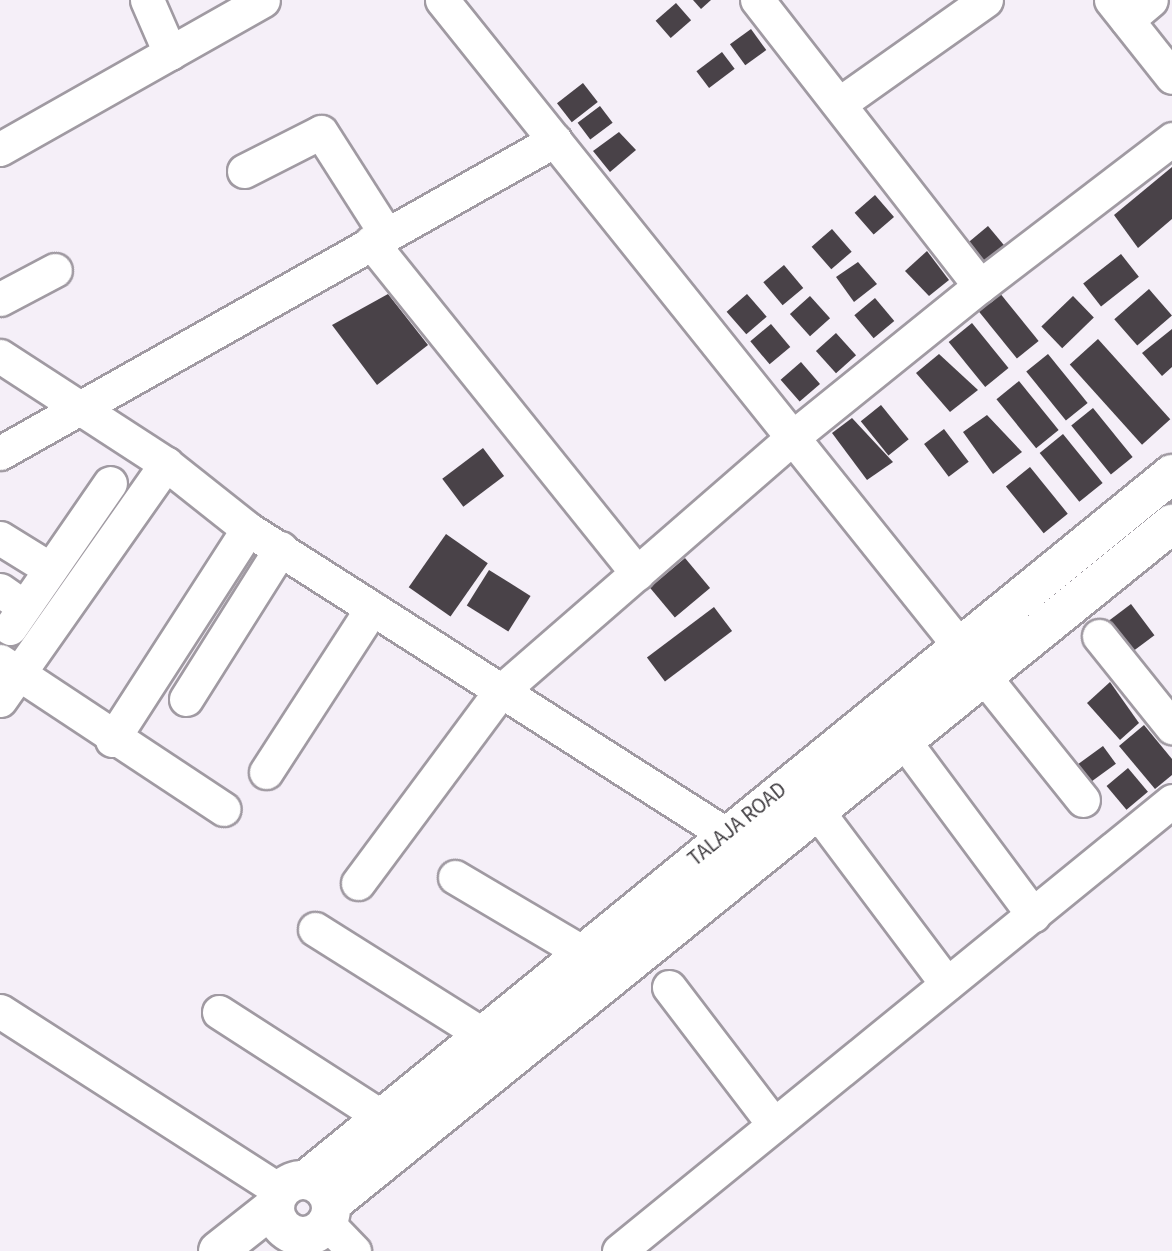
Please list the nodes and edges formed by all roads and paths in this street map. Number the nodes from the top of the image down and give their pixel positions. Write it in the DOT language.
graph roads {
  1 [pos="148,0"];
  2 [pos="263,0"];
  3 [pos="442,0"];
  4 [pos="986,0"];
  5 [pos="774,6"];
  6 [pos="1130,7"];
  7 [pos="170,53"];
  8 [pos="1172,77"];
  9 [pos="839,104"];
  10 [pos="1172,139"];
  11 [pos="555,140"];
  12 [pos="0,149"];
  13 [pos="244,171"];
  14 [pos="378,238"];
  15 [pos="55,270"];
  16 [pos="980,286"];
  17 [pos="0,299"];
  18 [pos="0,356"];
  19 [pos="76,406"];
  20 [pos="794,436"];
  21 [pos="0,453"];
  22 [pos="166,464"];
  23 [pos="1172,474"];
  24 [pos="110,483"];
  25 [pos="1172,524"];
  26 [pos="248,529"];
  27 [pos="0,538"];
  28 [pos="281,548"];
  29 [pos="50,569"];
  30 [pos="637,573"];
  31 [pos="11,608"];
  32 [pos="372,608"];
  33 [pos="1099,636"];
  34 [pos="961,643"];
  35 [pos="985,675"];
  36 [pos="6,678"];
  37 [pos="500,692"];
  38 [pos="186,699"];
  39 [pos="1172,727"];
  40 [pos="112,740"];
  41 [pos="904,741"];
  42 [pos="266,772"];
  43 [pos="1083,800"];
  44 [pos="1172,802"];
  45 [pos="224,809"];
  46 [pos="817,811"];
  47 [pos="727,831"];
  48 [pos="760,857"];
  49 [pos="455,877"];
  50 [pos="358,883"];
  51 [pos="1033,915"];
  52 [pos="315,929"];
  53 [pos="582,952"];
  54 [pos="947,984"];
  55 [pos="668,987"];
  56 [pos="219,1012"];
  57 [pos="6,1026"];
  58 [pos="482,1034"];
  59 [pos="382,1117"];
  60 [pos="774,1125"];
  61 [pos="295,1212"];
  62 [pos="218,1251"];
  63 [pos="354,1251"];
  64 [pos="619,1251"];
  1 -- 7 [label="street"];
  2 -- 7 [label="street"];
  3 -- 11 [label="street"];
  4 -- 9 [label="street"];
  5 -- 9 [label="street"];
  6 -- 8 [label="street"];
  7 -- 12 [label="street"];
  9 -- 16 [label="street"];
  10 -- 16 [label="street"];
  11 -- 14 [label="street"];
  11 -- 20 [label="street"];
  13 -- 14 [label="street"];
  14 -- 19 [label="street"];
  14 -- 30 [label="street"];
  15 -- 17 [label="street"];
  16 -- 20 [label="street"];
  18 -- 19 [label="street"];
  19 -- 21 [label="street"];
  19 -- 22 [label="street"];
  20 -- 30 [label="street"];
  20 -- 34 [label="street"];
  22 -- 26 [label="street"];
  22 -- 36 [label="street"];
  23 -- 34 [label="main road, TALAJA ROAD"];
  24 -- 29 [label="street"];
  25 -- 35 [label="main road, TALAJA ROAD"];
  26 -- 28 [label="street"];
  26 -- 40 [label="street"];
  27 -- 29 [label="street"];
  28 -- 32 [label="street"];
  28 -- 38 [label="street"];
  29 -- 31 [label="street"];
  30 -- 37 [label="street"];
  32 -- 37 [label="street"];
  32 -- 42 [label="street"];
  33 -- 39 [label="street"];
  34 -- 35 [label="street"];
  34 -- 47 [label="main road, TALAJA ROAD"];
  35 -- 41 [label="main road, TALAJA ROAD"];
  35 -- 43 [label="street"];
  36 -- 40 [label="street"];
  37 -- 47 [label="street"];
  37 -- 50 [label="street"];
  40 -- 45 [label="street"];
  41 -- 46 [label="main road, TALAJA ROAD"];
  41 -- 51 [label="street"];
  44 -- 51 [label="street"];
  46 -- 48 [label="main road, TALAJA ROAD"];
  46 -- 54 [label="street"];
  47 -- 48 [label="street"];
  47 -- 53 [label="main road, TALAJA ROAD"];
  48 -- 61 [label="main road, TALAJA ROAD"];
  49 -- 53 [label="street"];
  51 -- 54 [label="street"];
  52 -- 58 [label="street"];
  53 -- 58 [label="main road, TALAJA ROAD"];
  54 -- 60 [label="street"];
  55 -- 60 [label="street"];
  56 -- 59 [label="street"];
  57 -- 61 [label="street"];
  58 -- 59 [label="main road, TALAJA ROAD"];
  59 -- 61 [label="main road, TALAJA ROAD"];
  60 -- 64 [label="street"];
  61 -- 62 [label="main road, TALAJA ROAD"];
  61 -- 63 [label="street"];
}
